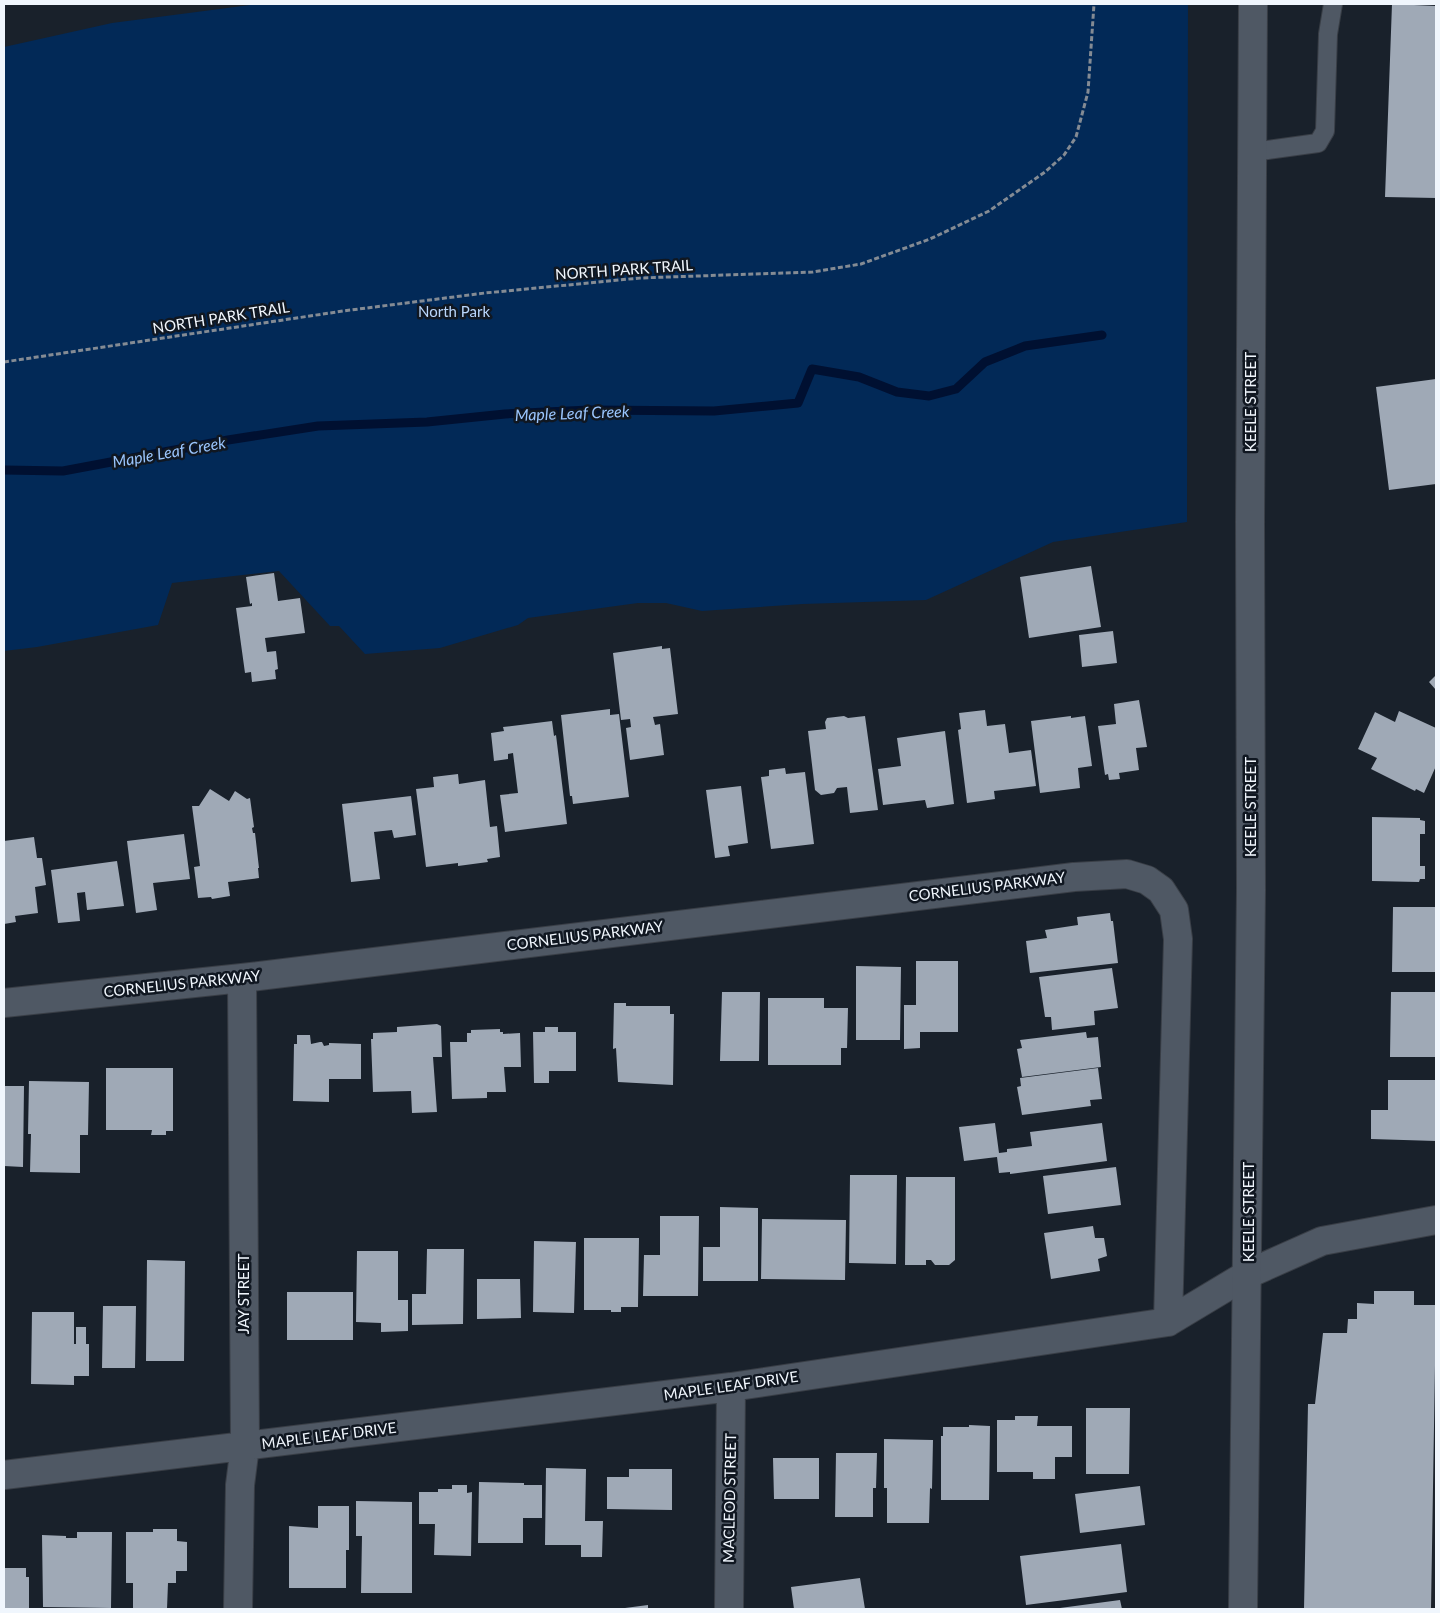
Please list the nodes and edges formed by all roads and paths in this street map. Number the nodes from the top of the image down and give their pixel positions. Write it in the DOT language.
graph roads {
  1 [pos="1094,4"];
  2 [pos="1253,4"];
  3 [pos="1333,4"];
  4 [pos="1253,152"];
  5 [pos="4,362"];
  6 [pos="242,978"];
  7 [pos="4,1003"];
  8 [pos="1436,1220"];
  9 [pos="1248,1274"];
  10 [pos="1168,1322"];
  11 [pos="732,1386"];
  12 [pos="245,1446"];
  13 [pos="4,1475"];
  14 [pos="238,1609"];
  15 [pos="728,1609"];
  16 [pos="1243,1609"];
  1 -- 5 [label="path, NORTH PARK TRAIL"];
  2 -- 4 [label="street, KEELE STREET"];
  3 -- 4 [label="lane"];
  4 -- 9 [label="street, KEELE STREET"];
  6 -- 7 [label="street, CORNELIUS PARKWAY"];
  6 -- 10 [label="street, CORNELIUS PARKWAY"];
  6 -- 12 [label="street, JAY STREET"];
  8 -- 9 [label="street, MAPLE LEAF DRIVE"];
  9 -- 10 [label="street, MAPLE LEAF DRIVE"];
  9 -- 16 [label="street, KEELE STREET"];
  10 -- 11 [label="street, MAPLE LEAF DRIVE"];
  11 -- 12 [label="street, MAPLE LEAF DRIVE"];
  11 -- 15 [label="street, MACLEOD STREET"];
  12 -- 13 [label="street, MAPLE LEAF DRIVE"];
  12 -- 14 [label="street, JAY STREET"];
}
